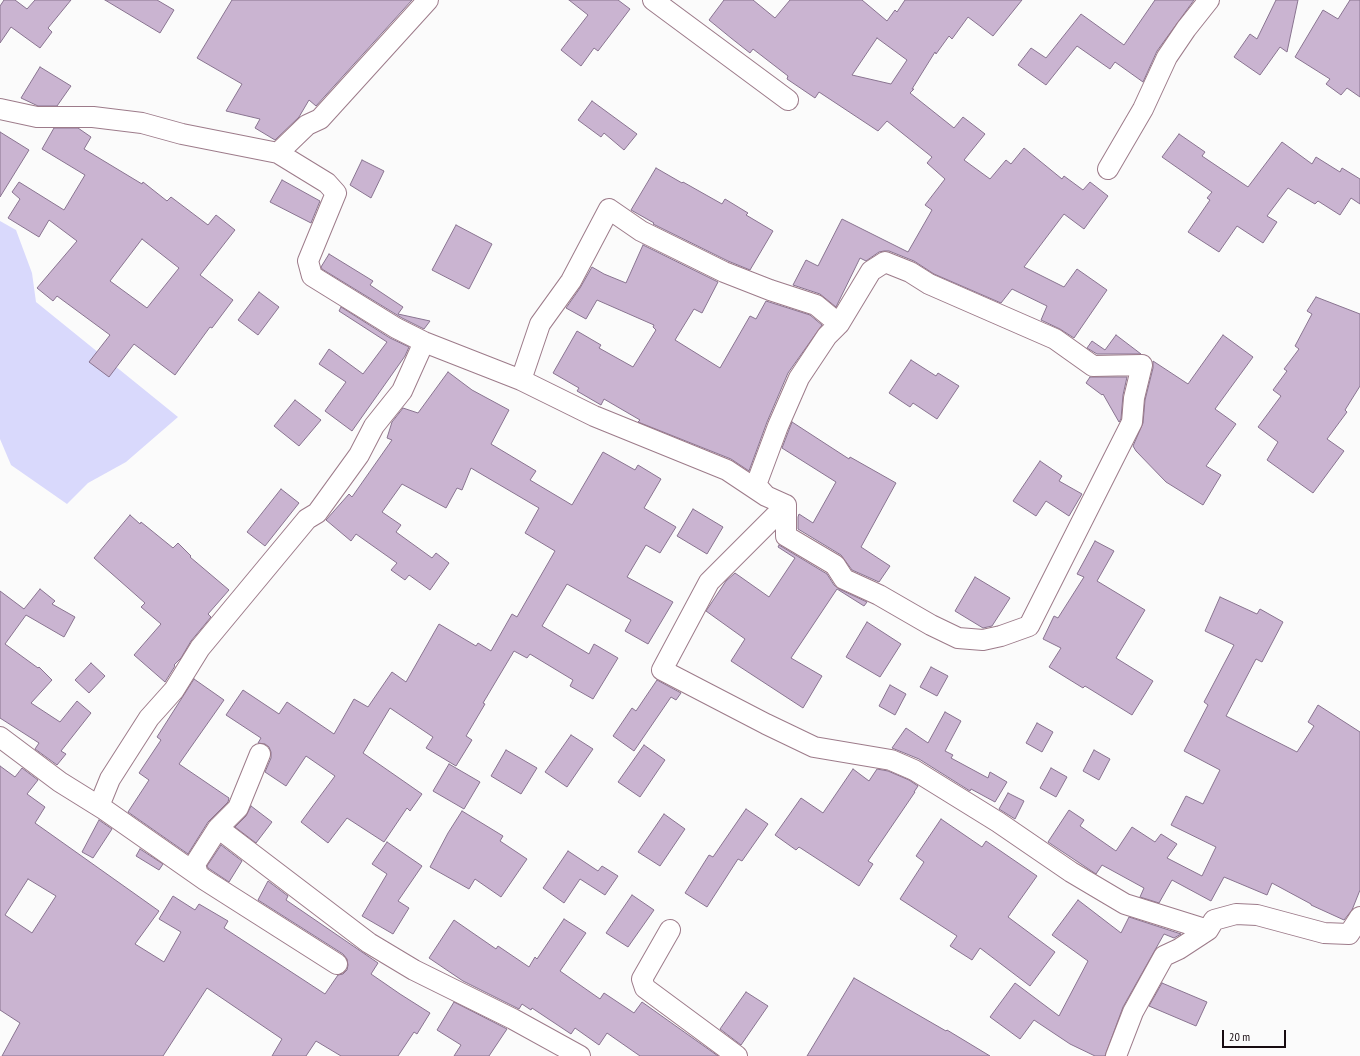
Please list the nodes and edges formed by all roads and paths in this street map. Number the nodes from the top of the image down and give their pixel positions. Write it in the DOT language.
graph roads {
  1 [pos="428,0"];
  2 [pos="653,0"];
  3 [pos="1209,0"];
  4 [pos="788,100"];
  5 [pos="0,109"];
  6 [pos="278,153"];
  7 [pos="1108,169"];
  8 [pos="839,324"];
  9 [pos="424,342"];
  10 [pos="522,380"];
  11 [pos="766,496"];
  12 [pos="786,505"];
  13 [pos="0,736"];
  14 [pos="260,754"];
  15 [pos="99,806"];
  16 [pos="218,828"];
  17 [pos="198,875"];
  18 [pos="1358,926"];
  19 [pos="670,930"];
  20 [pos="1208,930"];
  21 [pos="337,964"];
  22 [pos="580,1056"];
  23 [pos="737,1056"];
  24 [pos="1116,1056"];
  1 -- 6 [label="street"];
  2 -- 4 [label="street"];
  3 -- 7 [label="street"];
  5 -- 6 [label="street"];
  6 -- 9 [label="street"];
  8 -- 10 [label="street"];
  8 -- 11 [label="street"];
  8 -- 12 [label="street"];
  9 -- 10 [label="street"];
  9 -- 15 [label="street"];
  10 -- 11 [label="street"];
  11 -- 12 [label="street"];
  12 -- 20 [label="street"];
  13 -- 15 [label="street"];
  14 -- 16 [label="street"];
  15 -- 17 [label="street"];
  16 -- 17 [label="street"];
  16 -- 22 [label="street"];
  17 -- 21 [label="street"];
  18 -- 20 [label="street"];
  19 -- 23 [label="street"];
  20 -- 24 [label="street"];
}
